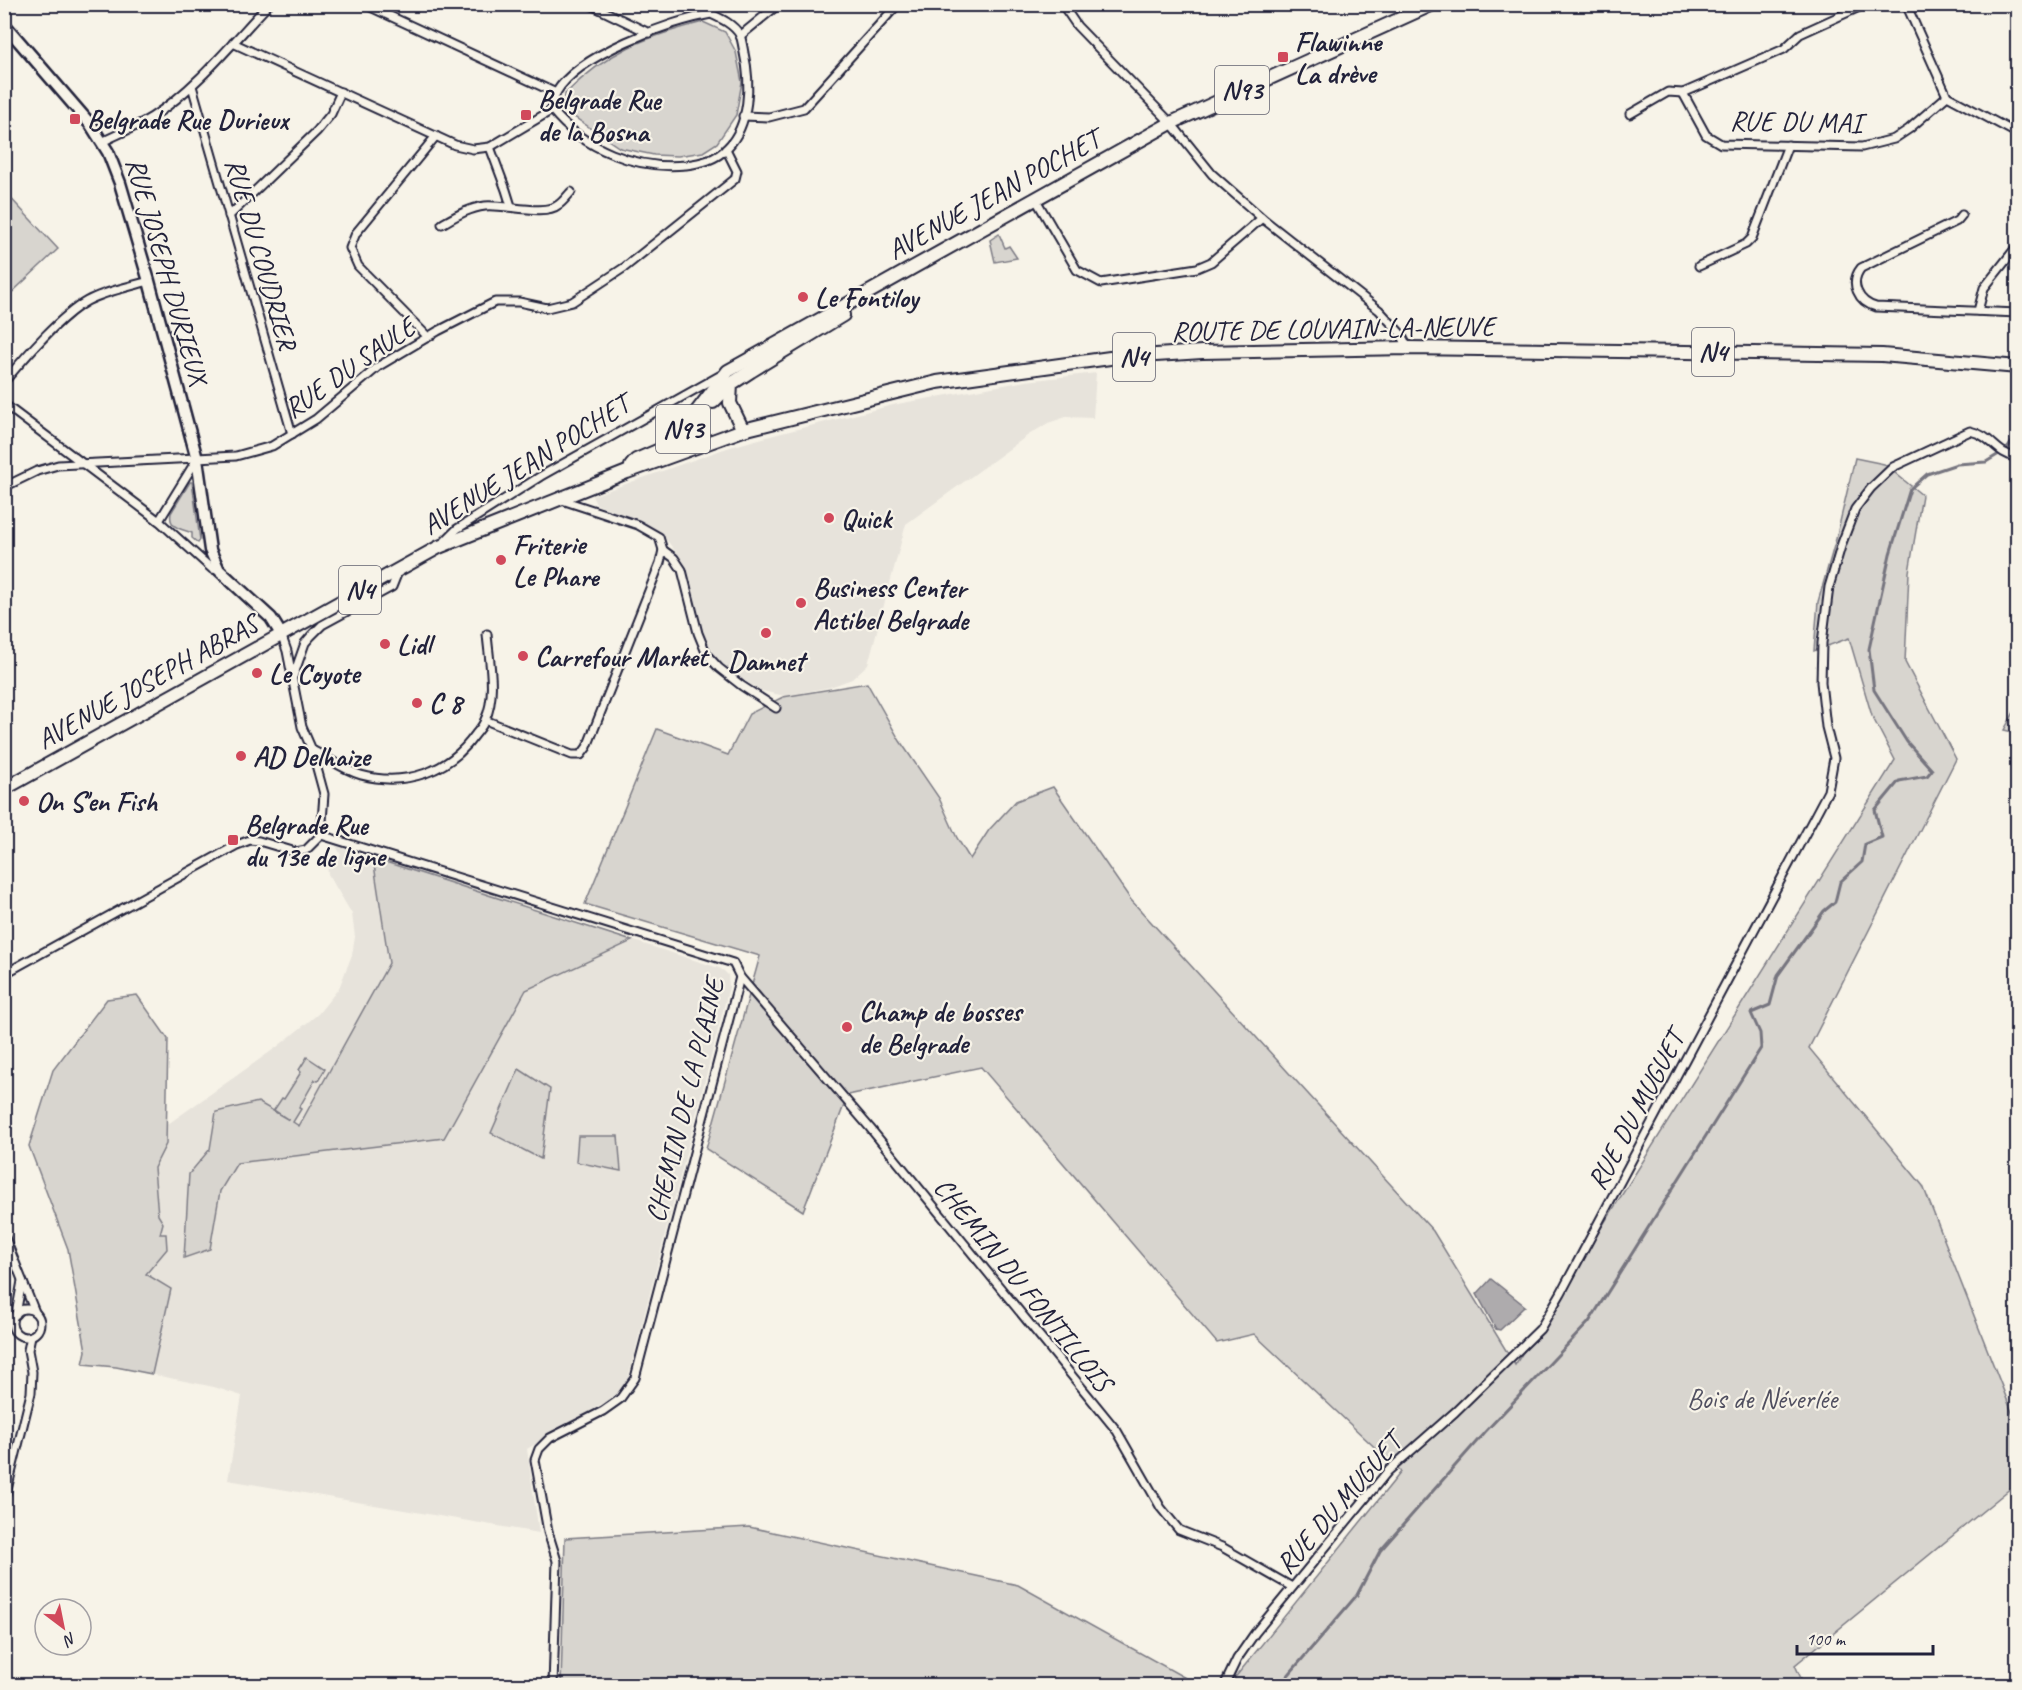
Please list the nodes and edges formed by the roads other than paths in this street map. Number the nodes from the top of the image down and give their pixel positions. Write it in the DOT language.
graph roads {
  1 [pos="269,4"];
  2 [pos="364,4"];
  3 [pos="589,4"];
  4 [pos="779,4"];
  5 [pos="898,4"];
  6 [pos="1062,4"];
  7 [pos="1433,4"];
  8 [pos="1866,4"];
  9 [pos="1906,4"];
  10 [pos="4,24"];
  11 [pos="649,33"];
  12 [pos="740,36"];
  13 [pos="233,43"];
  14 [pos="192,86"];
  15 [pos="341,92"];
  16 [pos="556,93"];
  17 [pos="1683,93"];
  18 [pos="1947,96"];
  19 [pos="552,111"];
  20 [pos="1630,114"];
  21 [pos="743,116"];
  22 [pos="1171,123"];
  23 [pos="2016,131"];
  24 [pos="436,136"];
  25 [pos="102,142"];
  26 [pos="1788,144"];
  27 [pos="490,147"];
  28 [pos="726,149"];
  29 [pos="571,192"];
  30 [pos="1035,198"];
  31 [pos="511,206"];
  32 [pos="1962,215"];
  33 [pos="229,216"];
  34 [pos="1262,218"];
  35 [pos="442,224"];
  36 [pos="2018,245"];
  37 [pos="1699,266"];
  38 [pos="149,281"];
  39 [pos="1978,311"];
  40 [pos="2018,313"];
  41 [pos="428,337"];
  42 [pos="1408,348"];
  43 [pos="2018,367"];
  44 [pos="730,378"];
  45 [pos="4,382"];
  46 [pos="4,404"];
  47 [pos="743,430"];
  48 [pos="292,434"];
  49 [pos="672,454"];
  50 [pos="2018,458"];
  51 [pos="197,459"];
  52 [pos="86,465"];
  53 [pos="627,472"];
  54 [pos="4,487"];
  55 [pos="559,498"];
  56 [pos="159,521"];
  57 [pos="439,547"];
  58 [pos="663,550"];
  59 [pos="399,569"];
  60 [pos="219,570"];
  61 [pos="281,634"];
  62 [pos="487,634"];
  63 [pos="292,680"];
  64 [pos="776,708"];
  65 [pos="485,720"];
  66 [pos="312,750"];
  67 [pos="4,789"];
  68 [pos="321,835"];
  69 [pos="4,974"];
  70 [pos="740,977"];
  71 [pos="4,1235"];
  72 [pos="22,1281"];
  73 [pos="35,1312"];
  74 [pos="16,1314"];
  75 [pos="31,1336"];
  76 [pos="4,1502"];
  77 [pos="1292,1587"];
  78 [pos="553,1686"];
  79 [pos="1224,1686"];
  1 -- 13 [label="street"];
  2 -- 16 [label="street"];
  3 -- 11 [label="street"];
  4 -- 12 [label="street"];
  5 -- 21 [label="street"];
  6 -- 22 [label="street"];
  7 -- 22 [label="main road, N93"];
  8 -- 17 [label="street"];
  9 -- 18 [label="street"];
  10 -- 25 [label="street, RUE JOSEPH DURIEUX"];
  11 -- 12 [label="street"];
  11 -- 16 [label="street"];
  12 -- 21 [label="street"];
  13 -- 14 [label="street"];
  13 -- 15 [label="street"];
  14 -- 25 [label="street"];
  14 -- 33 [label="street, RUE DU COUDRIER"];
  15 -- 24 [label="street"];
  15 -- 33 [label="street"];
  16 -- 19 [label="street"];
  17 -- 20 [label="street"];
  17 -- 26 [label="street, RUE DU MAI"];
  18 -- 23 [label="street"];
  18 -- 26 [label="street, RUE DU MAI"];
  19 -- 27 [label="street"];
  19 -- 28 [label="street"];
  21 -- 28 [label="street"];
  22 -- 30 [label="main road, AVENUE JEAN POCHET / N93"];
  22 -- 34 [label="street"];
  24 -- 27 [label="street"];
  24 -- 41 [label="street"];
  25 -- 38 [label="street, RUE JOSEPH DURIEUX"];
  26 -- 37 [label="street"];
  27 -- 31 [label="street"];
  28 -- 41 [label="street, RUE DU SAULE"];
  29 -- 31 [label="street"];
  30 -- 34 [label="street"];
  30 -- 44 [label="main road, AVENUE JEAN POCHET / N93"];
  30 -- 44 [label="main road, N93"];
  31 -- 35 [label="street"];
  32 -- 39 [label="street"];
  33 -- 48 [label="street, RUE DU COUDRIER"];
  34 -- 42 [label="street"];
  36 -- 39 [label="street"];
  38 -- 45 [label="street"];
  38 -- 51 [label="street, RUE JOSEPH DURIEUX"];
  39 -- 40 [label="street"];
  41 -- 48 [label="street, RUE DU SAULE"];
  42 -- 43 [label="main road, ROUTE DE LOUVAIN-LA-NEUVE / N4"];
  42 -- 47 [label="main road, ROUTE DE LOUVAIN-LA-NEUVE / N4"];
  44 -- 47 [label="main road"];
  44 -- 49 [label="main road"];
  44 -- 53 [label="main road, N93"];
  44 -- 57 [label="street, AVENUE JEAN POCHET"];
  46 -- 52 [label="street"];
  47 -- 49 [label="main road, ROUTE DE LOUVAIN-LA-NEUVE / N4"];
  48 -- 51 [label="street, RUE DU SAULE"];
  49 -- 53 [label="main road, ROUTE DE LOUVAIN-LA-NEUVE / N4"];
  50 -- 77 [label="street, RUE DU MUGUET"];
  51 -- 52 [label="street, RUE DU SAULE"];
  51 -- 56 [label="street"];
  51 -- 60 [label="street, RUE JOSEPH DURIEUX"];
  52 -- 54 [label="street, RUE DU SAULE"];
  52 -- 56 [label="street"];
  53 -- 55 [label="main road, N4"];
  55 -- 57 [label="main road, N4"];
  55 -- 58 [label="street"];
  56 -- 60 [label="street"];
  57 -- 59 [label="main road, AVENUE JEAN POCHET / N4"];
  58 -- 64 [label="street"];
  58 -- 65 [label="street"];
  59 -- 61 [label="main road, AVENUE JEAN POCHET / N4"];
  59 -- 63 [label="street"];
  60 -- 61 [label="street"];
  61 -- 63 [label="street"];
  61 -- 67 [label="main road, AVENUE JOSEPH ABRAS / N4"];
  62 -- 65 [label="street"];
  63 -- 66 [label="street"];
  65 -- 66 [label="street"];
  66 -- 68 [label="street"];
  68 -- 69 [label="street"];
  68 -- 70 [label="street, CHEMIN DE LA PLAINE"];
  70 -- 77 [label="street, CHEMIN DU FONTILLOIS"];
  70 -- 78 [label="street, CHEMIN DE LA PLAINE"];
  71 -- 72 [label="street"];
  72 -- 73 [label="street"];
  72 -- 74 [label="street"];
  73 -- 74 [label="street"];
  73 -- 75 [label="street"];
  74 -- 75 [label="street"];
  75 -- 76 [label="street"];
  77 -- 79 [label="street, RUE DU MUGUET"];
}
